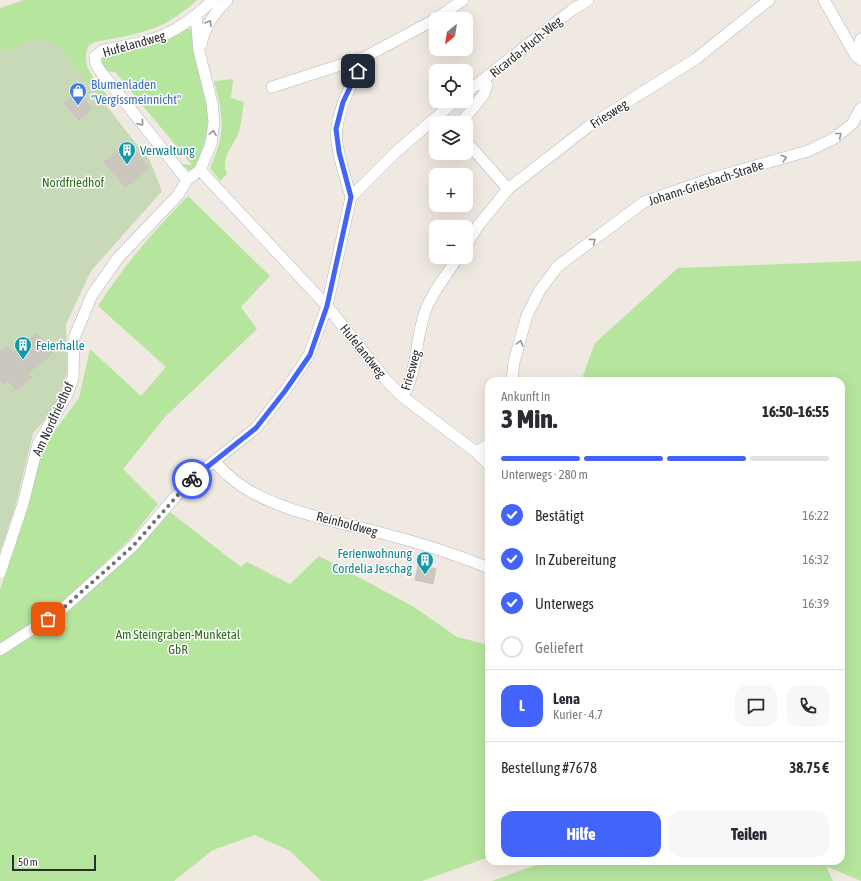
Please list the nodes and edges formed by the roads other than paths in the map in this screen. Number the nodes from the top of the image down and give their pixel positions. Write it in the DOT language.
graph roads {
  1 [pos="213,0"];
  2 [pos="227,0"];
  3 [pos="463,0"];
  4 [pos="588,0"];
  5 [pos="769,0"];
  6 [pos="824,0"];
  7 [pos="196,16"];
  8 [pos="861,39"];
  9 [pos="199,51"];
  10 [pos="365,57"];
  11 [pos="859,58"];
  12 [pos="484,80"];
  13 [pos="272,87"];
  14 [pos="473,88"];
  15 [pos="447,108"];
  16 [pos="861,108"];
  17 [pos="467,116"];
  18 [pos="473,149"];
  19 [pos="200,170"];
  20 [pos="187,180"];
  21 [pos="508,189"];
  22 [pos="351,197"];
  23 [pos="473,234"];
  24 [pos="453,264"];
  25 [pos="327,306"];
  26 [pos="512,377"];
  27 [pos="404,398"];
  28 [pos="485,446"];
  29 [pos="476,452"];
  30 [pos="214,461"];
  31 [pos="485,461"];
  32 [pos="485,566"];
  33 [pos="0,573"];
  34 [pos="0,650"];
  1 -- 7 [label="street, Hufelandweg"];
  9 -- 2 [label="street, one-way"];
  3 -- 10 [label="street"];
  4 -- 12 [label="street, Ricarda-Huch-Weg"];
  5 -- 21 [label="street, Friesweg"];
  6 -- 11 [label="street"];
  7 -- 9 [label="street"];
  7 -- 20 [label="street, Hufelandweg, one-way"];
  8 -- 11 [label="street"];
  19 -- 9 [label="street, one-way"];
  10 -- 13 [label="street"];
  10 -- 22 [label="street"];
  12 -- 14 [label="street, Ricarda-Huch-Weg"];
  12 -- 17 [label="street, Ricarda-Huch-Weg"];
  15 -- 22 [label="street"];
  26 -- 16 [label="street, Johann-Griesbach-Straße, one-way"];
  18 -- 21 [label="street"];
  19 -- 20 [label="street"];
  19 -- 25 [label="street, Hufelandweg"];
  20 -- 33 [label="street, Am Nordfriedhof"];
  21 -- 23 [label="street, Friesweg"];
  22 -- 25 [label="street"];
  24 -- 27 [label="street, Friesweg"];
  25 -- 27 [label="street, Hufelandweg"];
  25 -- 30 [label="street"];
  27 -- 29 [label="street, Hufelandweg"];
  28 -- 29 [label="street"];
  29 -- 31 [label="street, Hufelandweg"];
  30 -- 32 [label="street, Reinholdweg"];
  30 -- 34 [label="street"];
}
